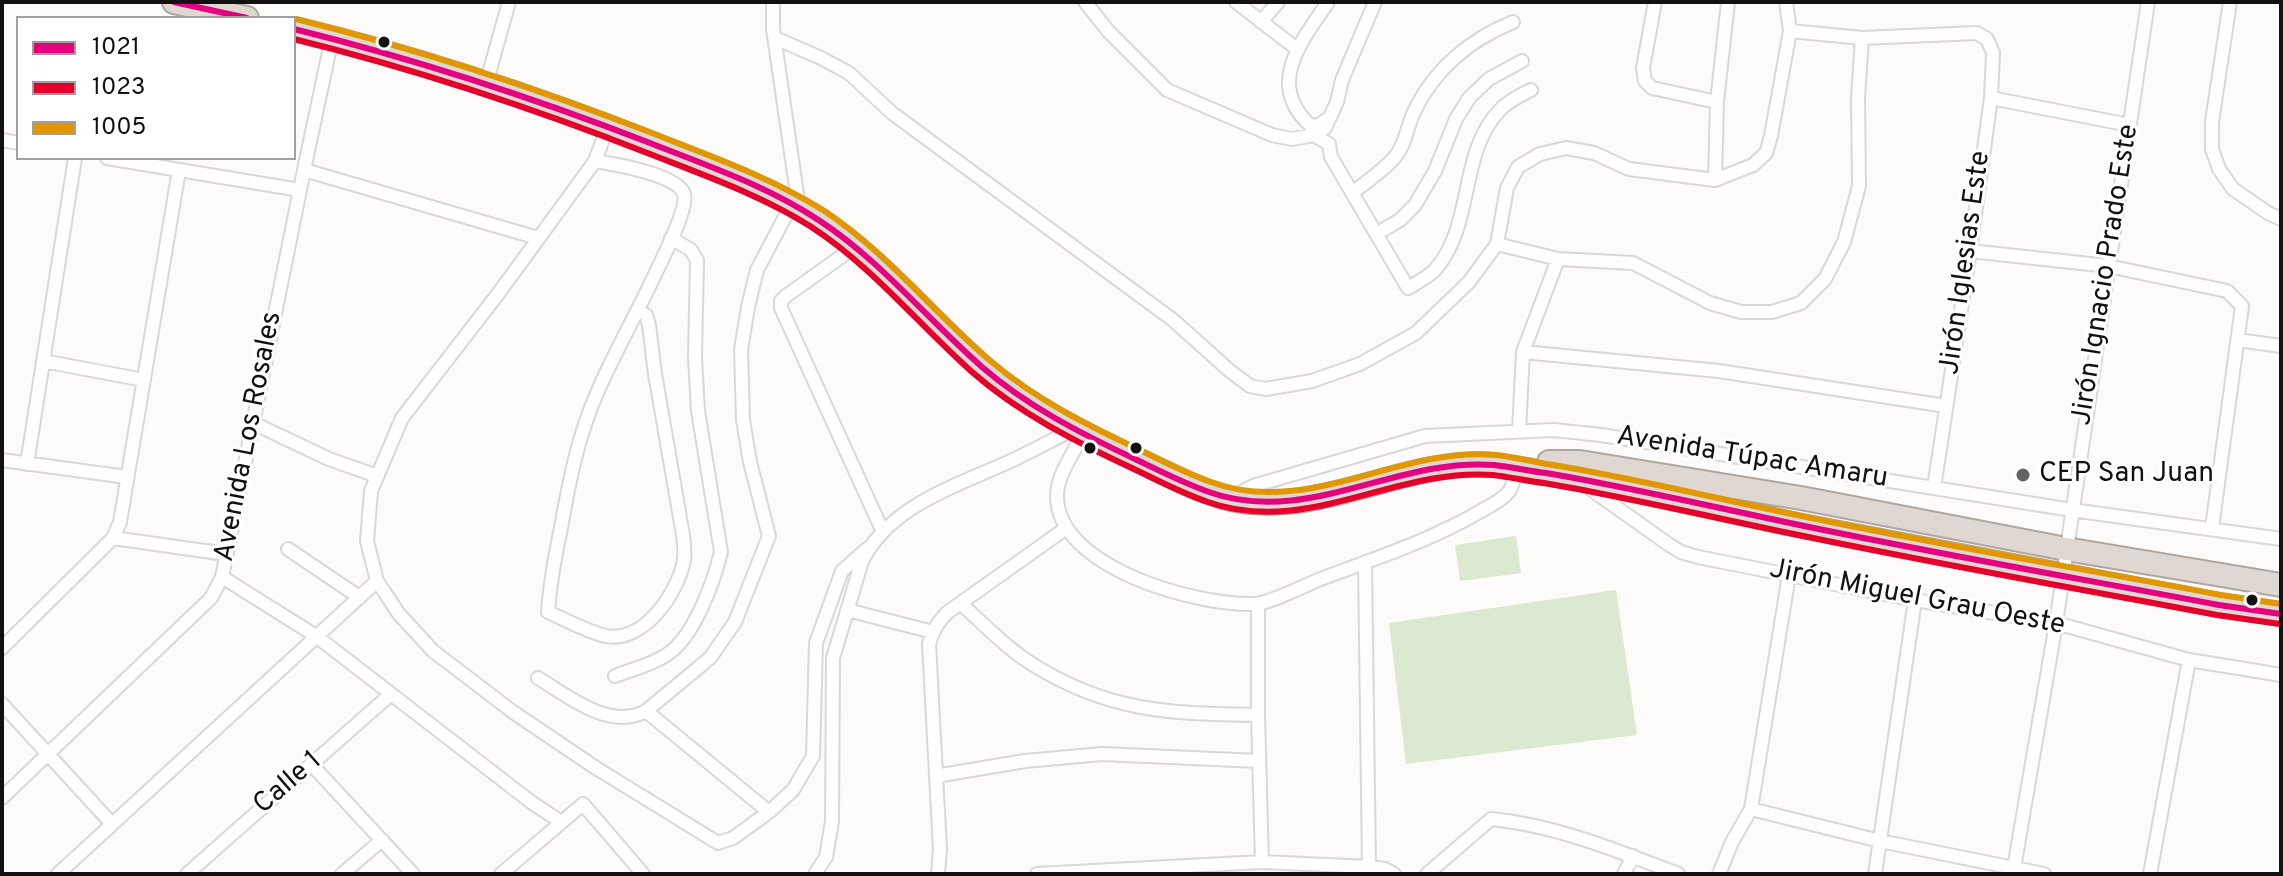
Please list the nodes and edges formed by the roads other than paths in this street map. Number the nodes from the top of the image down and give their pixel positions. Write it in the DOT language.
graph roads {
  1 [pos="174,2"];
  2 [pos="509,2"];
  3 [pos="773,2"];
  4 [pos="1085,2"];
  5 [pos="1236,2"];
  6 [pos="1278,2"];
  7 [pos="1328,2"];
  8 [pos="1375,2"];
  9 [pos="1655,2"];
  10 [pos="1728,2"];
  11 [pos="1786,2"];
  12 [pos="2148,2"];
  13 [pos="2230,2"];
  14 [pos="238,16"];
  15 [pos="1261,22"];
  16 [pos="1513,22"];
  17 [pos="296,29"];
  18 [pos="1790,31"];
  19 [pos="332,38"];
  20 [pos="775,38"];
  21 [pos="1862,38"];
  22 [pos="1297,49"];
  23 [pos="1522,61"];
  24 [pos="486,84"];
  25 [pos="1531,90"];
  26 [pos="1991,98"];
  27 [pos="1717,102"];
  28 [pos="1332,115"];
  29 [pos="2129,125"];
  30 [pos="608,126"];
  31 [pos="1314,135"];
  32 [pos="75,160"];
  33 [pos="119,160"];
  34 [pos="595,161"];
  35 [pos="179,170"];
  36 [pos="304,170"];
  37 [pos="1715,180"];
  38 [pos="300,190"];
  39 [pos="1352,193"];
  40 [pos="792,203"];
  41 [pos="2281,219"];
  42 [pos="1376,234"];
  43 [pos="538,238"];
  44 [pos="671,238"];
  45 [pos="1497,244"];
  46 [pos="856,246"];
  47 [pos="1970,251"];
  48 [pos="1558,259"];
  49 [pos="2108,266"];
  50 [pos="638,311"];
  51 [pos="2238,340"];
  52 [pos="2281,346"];
  53 [pos="1523,352"];
  54 [pos="43,361"];
  55 [pos="144,380"];
  56 [pos="1946,406"];
  57 [pos="253,423"];
  58 [pos="1519,431"];
  59 [pos="1079,432"];
  60 [pos="2,460"];
  61 [pos="27,464"];
  62 [pos="1516,466"];
  63 [pos="377,476"];
  64 [pos="127,477"];
  65 [pos="1573,477"];
  66 [pos="1934,488"];
  67 [pos="1230,498"];
  68 [pos="2072,510"];
  69 [pos="2212,528"];
  70 [pos="1065,529"];
  71 [pos="883,532"];
  72 [pos="113,538"];
  73 [pos="2281,539"];
  74 [pos="868,548"];
  75 [pos="288,549"];
  76 [pos="2066,549"];
  77 [pos="226,554"];
  78 [pos="1365,562"];
  79 [pos="1789,575"];
  80 [pos="2063,575"];
  81 [pos="222,577"];
  82 [pos="377,581"];
  83 [pos="2281,585"];
  84 [pos="359,597"];
  85 [pos="1915,600"];
  86 [pos="961,604"];
  87 [pos="1258,604"];
  88 [pos="847,610"];
  89 [pos="2281,614"];
  90 [pos="2056,623"];
  91 [pos="933,632"];
  92 [pos="316,636"];
  93 [pos="2,648"];
  94 [pos="2189,660"];
  95 [pos="2281,675"];
  96 [pos="615,676"];
  97 [pos="538,678"];
  98 [pos="391,694"];
  99 [pos="2,704"];
  100 [pos="646,711"];
  101 [pos="1258,715"];
  102 [pos="48,755"];
  103 [pos="1259,761"];
  104 [pos="311,764"];
  105 [pos="936,776"];
  106 [pos="2,798"];
  107 [pos="1751,809"];
  108 [pos="769,812"];
  109 [pos="561,822"];
  110 [pos="112,824"];
  111 [pos="382,840"];
  112 [pos="1880,841"];
  113 [pos="1633,856"];
  114 [pos="1266,866"];
  115 [pos="1369,867"];
  116 [pos="2014,871"];
  117 [pos="58,874"];
  118 [pos="187,874"];
  119 [pos="342,874"];
  120 [pos="413,874"];
  121 [pos="501,874"];
  122 [pos="643,874"];
  123 [pos="815,874"];
  124 [pos="938,874"];
  125 [pos="1037,874"];
  126 [pos="1394,874"];
  127 [pos="1427,874"];
  128 [pos="1624,874"];
  129 [pos="1678,874"];
  130 [pos="1719,874"];
  131 [pos="1875,874"];
  132 [pos="2044,874"];
  133 [pos="2150,874"];
  1 -- 14 [label="highway"];
  2 -- 24 [label="street"];
  3 -- 20 [label="street"];
  4 -- 31 [label="street"];
  5 -- 15 [label="street"];
  6 -- 15 [label="street"];
  7 -- 22 [label="street"];
  8 -- 28 [label="street"];
  9 -- 27 [label="street"];
  10 -- 27 [label="street"];
  11 -- 18 [label="street"];
  12 -- 29 [label="street, Jirón Ignacio Prado Este"];
  13 -- 41 [label="street"];
  15 -- 22 [label="street"];
  16 -- 39 [label="street"];
  17 -- 19 [label="highway, Avenida Túpac Amaru"];
  18 -- 21 [label="street"];
  18 -- 37 [label="street"];
  19 -- 24 [label="highway, Avenida Túpac Amaru"];
  19 -- 36 [label="street, Avenida Los Rosales"];
  20 -- 40 [label="street"];
  20 -- 45 [label="street"];
  21 -- 26 [label="street, Jirón Iglesias Este"];
  21 -- 48 [label="street"];
  22 -- 28 [label="street"];
  23 -- 42 [label="street"];
  24 -- 30 [label="highway, Avenida Túpac Amaru"];
  25 -- 42 [label="street"];
  26 -- 29 [label="street"];
  26 -- 47 [label="street, Jirón Iglesias Este"];
  27 -- 37 [label="street"];
  28 -- 31 [label="street"];
  29 -- 49 [label="street, Jirón Ignacio Prado Este"];
  30 -- 34 [label="street"];
  30 -- 40 [label="highway, Avenida Túpac Amaru"];
  31 -- 39 [label="street"];
  32 -- 54 [label="street"];
  33 -- 35 [label="street"];
  34 -- 43 [label="street"];
  34 -- 44 [label="street"];
  35 -- 38 [label="street"];
  35 -- 55 [label="street"];
  36 -- 38 [label="street, Avenida Los Rosales"];
  36 -- 43 [label="street"];
  37 -- 45 [label="street"];
  38 -- 57 [label="street, Avenida Los Rosales"];
  39 -- 42 [label="street"];
  40 -- 46 [label="highway, Avenida Túpac Amaru"];
  40 -- 100 [label="street"];
  43 -- 63 [label="street"];
  44 -- 50 [label="street"];
  44 -- 96 [label="street"];
  45 -- 48 [label="street"];
  46 -- 59 [label="highway, Avenida Túpac Amaru"];
  46 -- 71 [label="street"];
  47 -- 49 [label="street"];
  47 -- 56 [label="street, Jirón Iglesias Este"];
  48 -- 53 [label="street"];
  49 -- 51 [label="street"];
  49 -- 68 [label="street, Jirón Ignacio Prado Este"];
  50 -- 50 [label="street"];
  51 -- 52 [label="street"];
  51 -- 69 [label="street"];
  53 -- 56 [label="street"];
  53 -- 58 [label="street"];
  54 -- 55 [label="street"];
  54 -- 61 [label="street"];
  55 -- 64 [label="street"];
  56 -- 66 [label="street, Jirón Iglesias Este"];
  57 -- 63 [label="street"];
  57 -- 77 [label="street, Avenida Los Rosales"];
  58 -- 66 [label="street, Avenida Túpac Amaru"];
  58 -- 67 [label="street, Avenida Túpac Amaru"];
  59 -- 67 [label="highway, Avenida Túpac Amaru"];
  59 -- 70 [label="street"];
  59 -- 71 [label="street"];
  60 -- 61 [label="street"];
  61 -- 64 [label="street"];
  62 -- 65 [label="highway, Avenida Túpac Amaru"];
  62 -- 67 [label="highway, Avenida Túpac Amaru"];
  62 -- 76 [label="highway, Avenida Túpac Amaru"];
  62 -- 78 [label="street"];
  63 -- 82 [label="street"];
  64 -- 72 [label="street"];
  65 -- 79 [label="street, Jirón Miguel Grau Oeste"];
  65 -- 80 [label="highway, Avenida Túpac Amaru"];
  66 -- 68 [label="street, Avenida Túpac Amaru"];
  68 -- 69 [label="street, Avenida Túpac Amaru"];
  68 -- 76 [label="street, Jirón Ignacio Prado Este"];
  69 -- 73 [label="street, Avenida Túpac Amaru"];
  70 -- 86 [label="street"];
  70 -- 87 [label="street"];
  71 -- 74 [label="street"];
  72 -- 77 [label="street"];
  72 -- 93 [label="street"];
  74 -- 88 [label="street"];
  74 -- 108 [label="street"];
  75 -- 84 [label="street"];
  76 -- 80 [label="street, Jirón Ignacio Prado Este"];
  76 -- 83 [label="highway, Avenida Túpac Amaru"];
  77 -- 81 [label="street, Avenida Los Rosales"];
  78 -- 87 [label="street"];
  78 -- 115 [label="street"];
  79 -- 85 [label="street, Jirón Miguel Grau Oeste"];
  79 -- 107 [label="street"];
  80 -- 89 [label="highway, Avenida Túpac Amaru"];
  80 -- 90 [label="street, Jirón Ignacio Prado Este"];
  81 -- 92 [label="street"];
  81 -- 102 [label="street, Avenida Los Rosales"];
  82 -- 84 [label="street"];
  82 -- 108 [label="street"];
  84 -- 92 [label="street"];
  85 -- 90 [label="street, Jirón Miguel Grau Oeste"];
  85 -- 112 [label="street"];
  86 -- 91 [label="street"];
  86 -- 101 [label="street"];
  87 -- 101 [label="street"];
  88 -- 91 [label="street"];
  88 -- 123 [label="street"];
  90 -- 94 [label="street, Jirón Miguel Grau Oeste"];
  90 -- 116 [label="street, Jirón Ignacio Prado Este"];
  91 -- 105 [label="street"];
  92 -- 98 [label="street"];
  92 -- 110 [label="street"];
  94 -- 95 [label="street, Jirón Miguel Grau Oeste"];
  94 -- 133 [label="street"];
  97 -- 100 [label="street"];
  98 -- 104 [label="street, Calle 1"];
  98 -- 109 [label="street"];
  99 -- 102 [label="street"];
  100 -- 108 [label="street"];
  101 -- 103 [label="street"];
  102 -- 106 [label="street, Avenida Los Rosales"];
  102 -- 110 [label="street"];
  103 -- 105 [label="street"];
  103 -- 114 [label="street"];
  104 -- 111 [label="street"];
  104 -- 118 [label="street, Calle 1"];
  105 -- 124 [label="street"];
  107 -- 112 [label="street"];
  107 -- 130 [label="street"];
  109 -- 121 [label="street"];
  109 -- 122 [label="street"];
  110 -- 117 [label="street"];
  111 -- 119 [label="street"];
  111 -- 120 [label="street"];
  112 -- 116 [label="street"];
  112 -- 131 [label="street"];
  113 -- 127 [label="street"];
  113 -- 128 [label="street"];
  113 -- 129 [label="street"];
  114 -- 115 [label="street"];
  114 -- 125 [label="street"];
  115 -- 126 [label="street"];
  116 -- 132 [label="street"];
}
